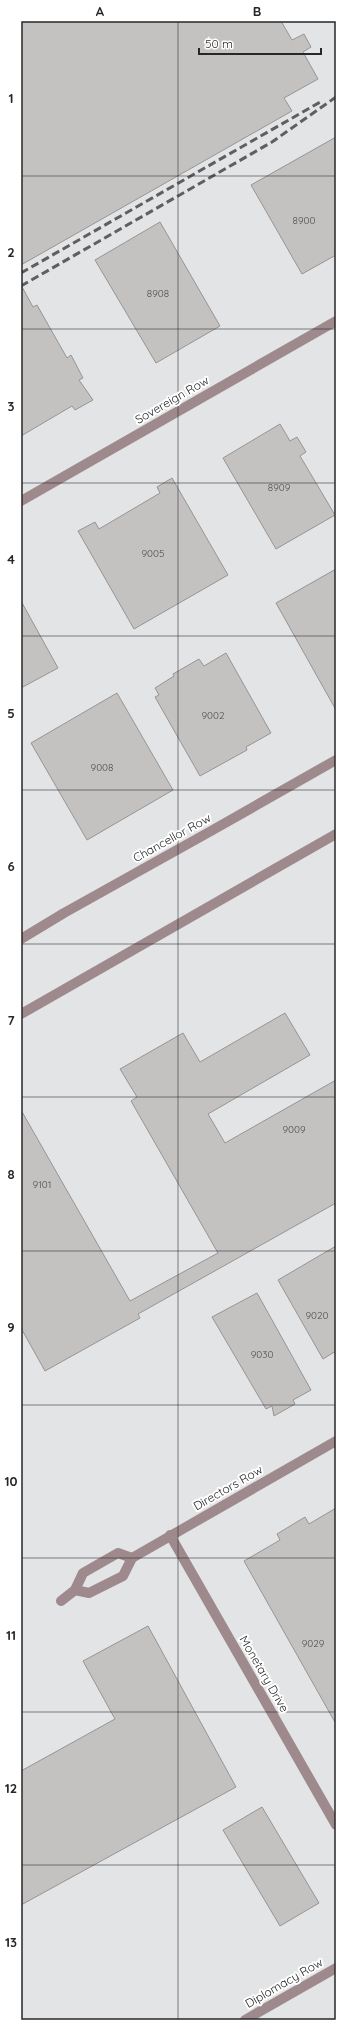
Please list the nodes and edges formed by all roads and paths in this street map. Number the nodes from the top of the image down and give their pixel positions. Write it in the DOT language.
graph roads {
  1 [pos="336,321"];
  2 [pos="21,502"];
  3 [pos="336,760"];
  4 [pos="336,834"];
  5 [pos="21,939"];
  6 [pos="21,1014"];
  7 [pos="336,1441"];
  8 [pos="170,1535"];
  9 [pos="132,1558"];
  10 [pos="75,1590"];
  11 [pos="61,1601"];
  12 [pos="336,1825"];
  13 [pos="336,1968"];
  14 [pos="245,2020"];
  1 -- 2 [label="street, Sovereign Row"];
  3 -- 5 [label="street, Chancellor Row"];
  4 -- 6 [label="street"];
  7 -- 8 [label="street, Directors Row"];
  8 -- 9 [label="street, Directors Row"];
  8 -- 12 [label="street, Monetary Drive"];
  9 -- 10 [label="street"];
  9 -- 10 [label="street"];
  10 -- 11 [label="street"];
  13 -- 14 [label="street, Diplomacy Row"];
}
